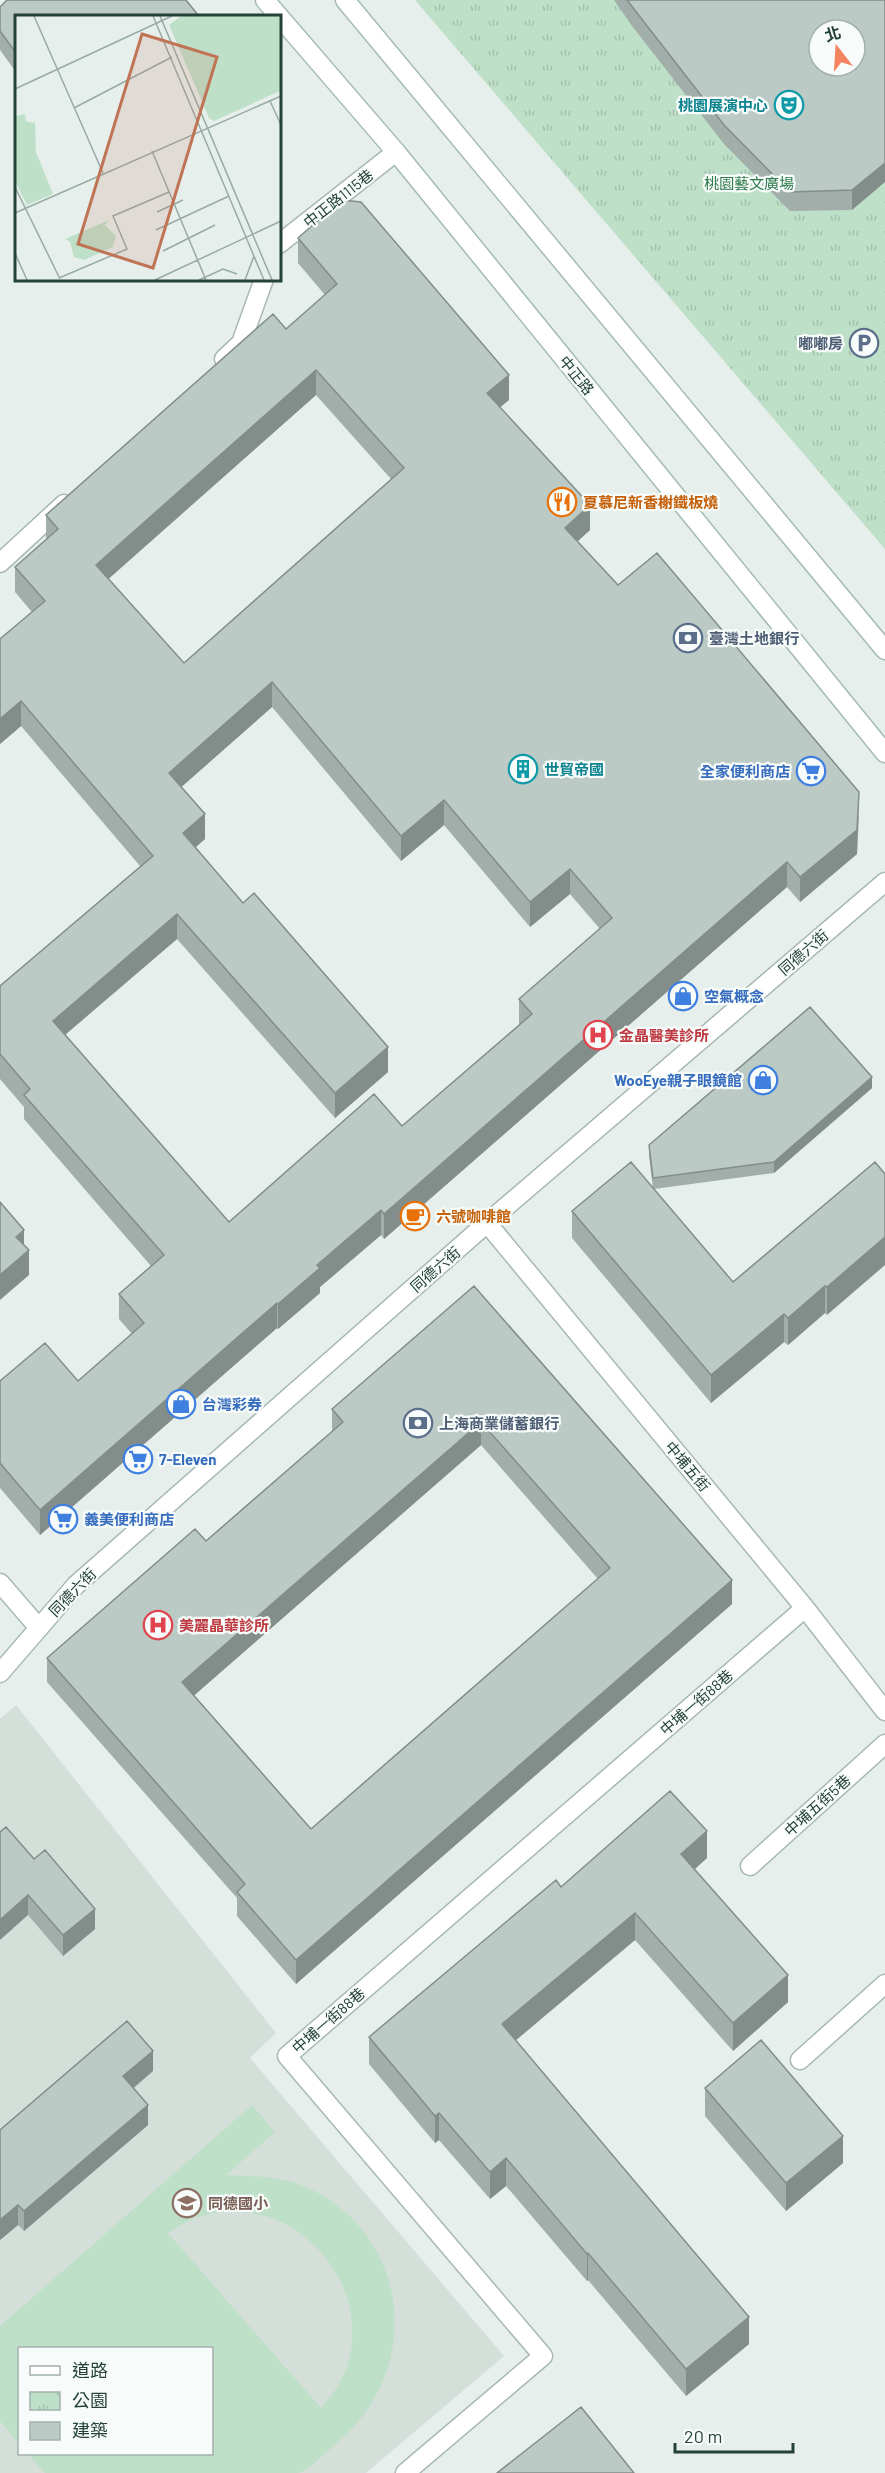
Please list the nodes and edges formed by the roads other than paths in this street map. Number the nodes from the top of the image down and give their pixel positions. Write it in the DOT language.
graph roads {
  1 [pos="265,0"];
  2 [pos="345,0"];
  3 [pos="278,15"];
  4 [pos="280,17"];
  5 [pos="396,152"];
  6 [pos="280,243"];
  7 [pos="264,280"];
  8 [pos="214,367"];
  9 [pos="73,495"];
  10 [pos="0,563"];
  11 [pos="885,650"];
  12 [pos="885,753"];
  13 [pos="885,882"];
  14 [pos="488,1223"];
  15 [pos="0,1583"];
  16 [pos="805,1608"];
  17 [pos="39,1628"];
  18 [pos="0,1672"];
  19 [pos="885,1711"];
  20 [pos="885,1744"];
  21 [pos="750,1866"];
  22 [pos="885,1984"];
  23 [pos="800,2060"];
  24 [pos="405,2473"];
  1 -- 3 [label="street, 中正路"];
  2 -- 11 [label="street"];
  4 -- 5 [label="street, 中正路"];
  5 -- 6 [label="street, 中正路1115巷"];
  5 -- 12 [label="street, 中正路"];
  7 -- 8 [label="street"];
  9 -- 10 [label="street"];
  13 -- 14 [label="street, 同德六街"];
  14 -- 16 [label="street, 中埔五街"];
  14 -- 17 [label="street, 同德六街"];
  15 -- 17 [label="street"];
  16 -- 19 [label="street, 中埔五街"];
  16 -- 24 [label="street, 中埔一街88巷"];
  17 -- 18 [label="street, 同德六街"];
  20 -- 21 [label="street, 中埔五街5巷"];
  22 -- 23 [label="street"];
}
